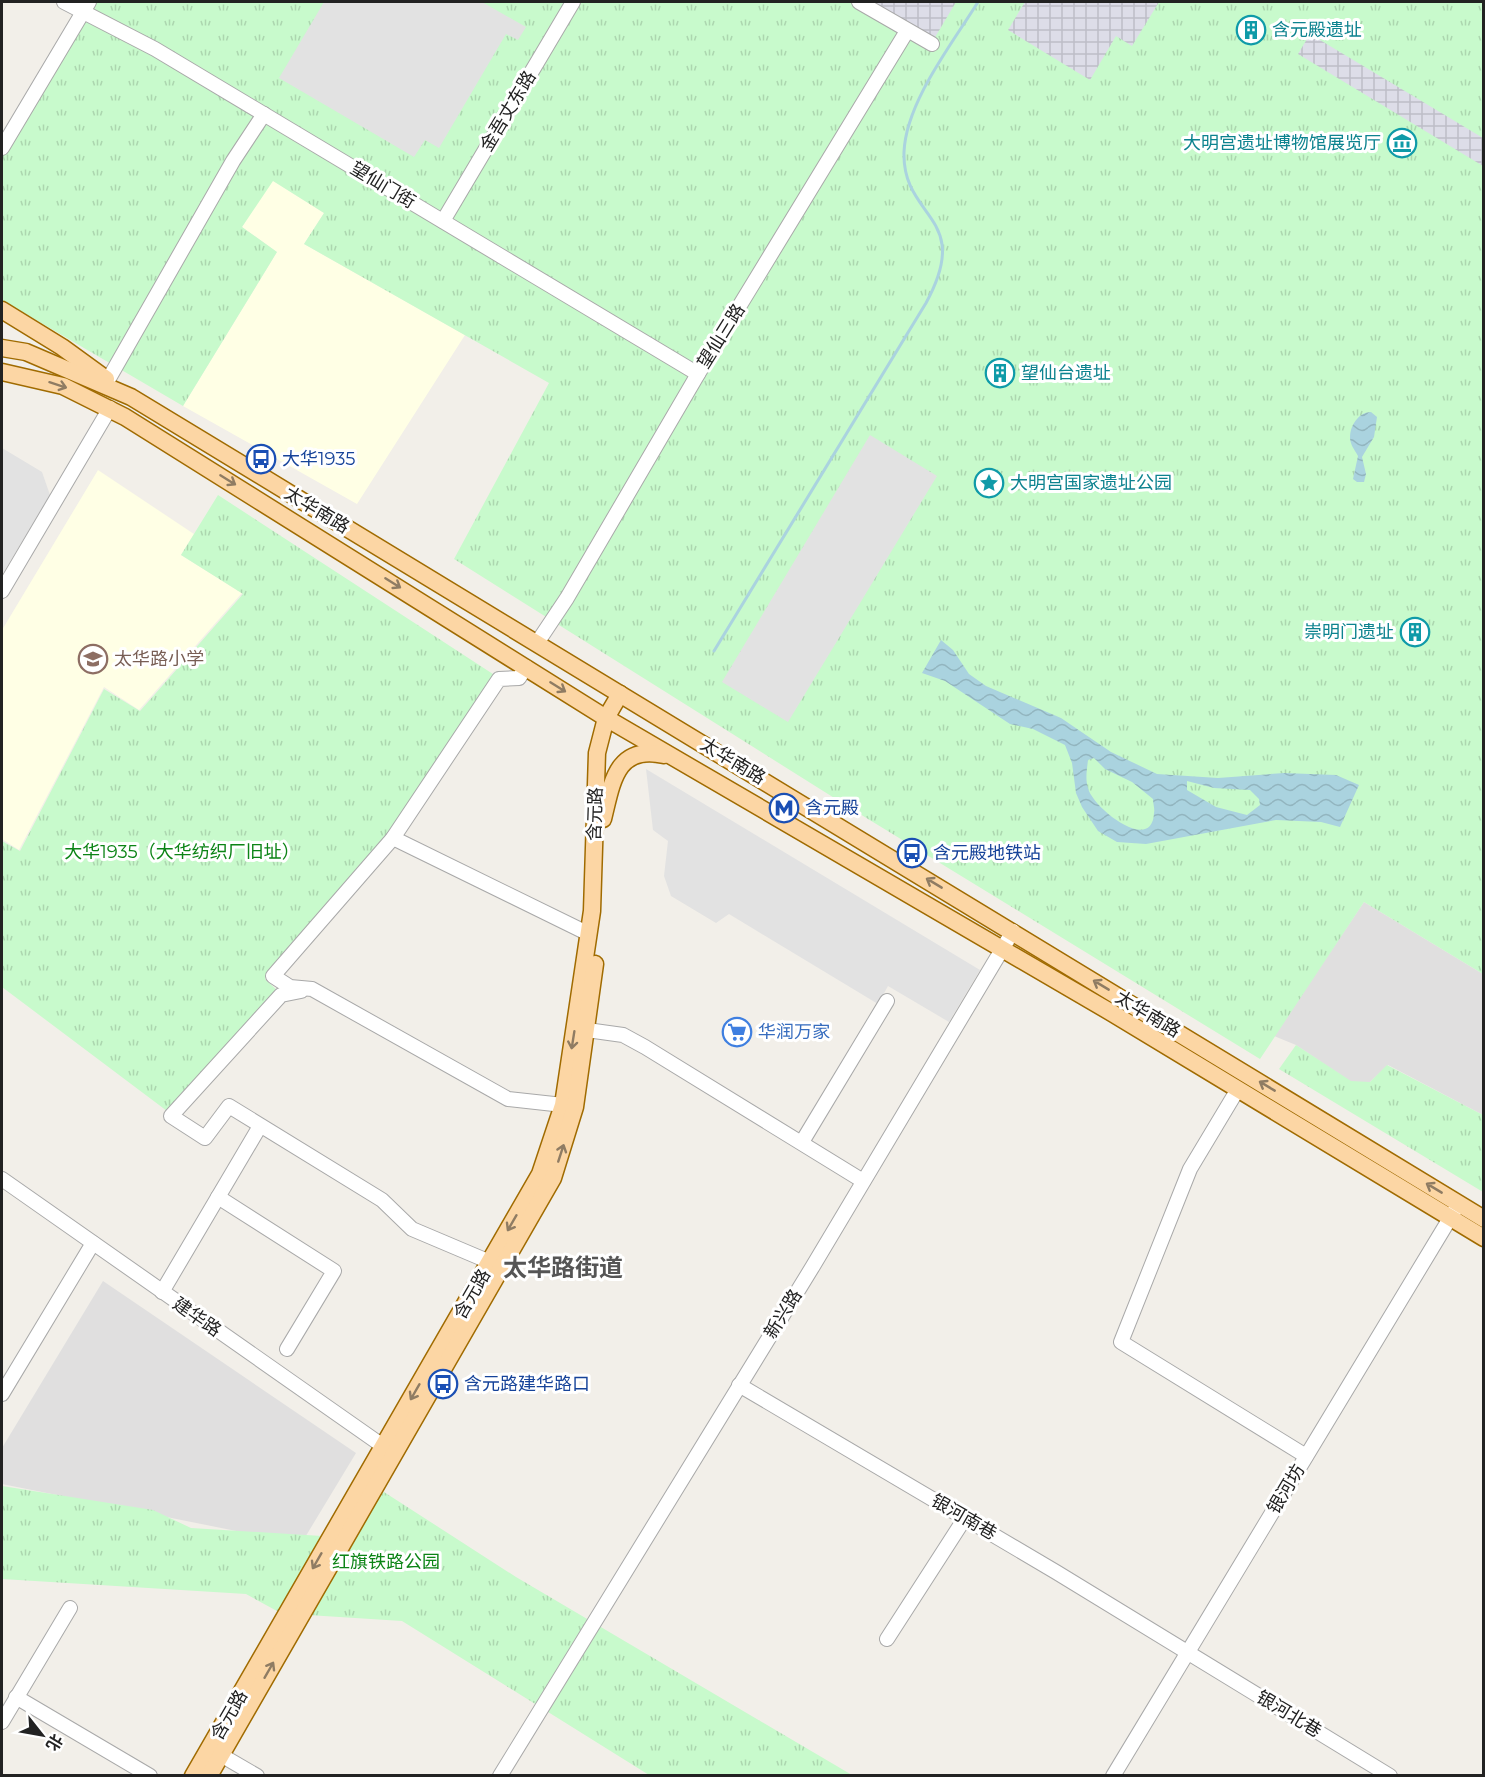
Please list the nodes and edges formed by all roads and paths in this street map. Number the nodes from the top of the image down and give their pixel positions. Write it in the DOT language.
graph roads {
  1 [pos="64,2"];
  2 [pos="573,2"];
  3 [pos="859,2"];
  4 [pos="86,7"];
  5 [pos="907,31"];
  6 [pos="932,44"];
  7 [pos="264,114"];
  8 [pos="2,148"];
  9 [pos="443,221"];
  10 [pos="2,310"];
  11 [pos="2,348"];
  12 [pos="2,372"];
  13 [pos="698,374"];
  14 [pos="108,380"];
  15 [pos="131,397"];
  16 [pos="110,408"];
  17 [pos="2,591"];
  18 [pos="537,643"];
  19 [pos="526,667"];
  20 [pos="625,697"];
  21 [pos="610,720"];
  22 [pos="677,759"];
  23 [pos="603,819"];
  24 [pos="393,838"];
  25 [pos="1013,930"];
  26 [pos="589,934"];
  27 [pos="1001,950"];
  28 [pos="312,988"];
  29 [pos="886,1001"];
  30 [pos="587,1030"];
  31 [pos="1238,1089"];
  32 [pos="563,1105"];
  33 [pos="260,1126"];
  34 [pos="802,1142"];
  35 [pos="2,1179"];
  36 [pos="864,1181"];
  37 [pos="218,1197"];
  38 [pos="1459,1203"];
  39 [pos="1451,1218"];
  40 [pos="1484,1218"];
  41 [pos="1484,1238"];
  42 [pos="93,1243"];
  43 [pos="490,1262"];
  44 [pos="162,1292"];
  45 [pos="287,1349"];
  46 [pos="739,1385"];
  47 [pos="2,1394"];
  48 [pos="388,1450"];
  49 [pos="1306,1456"];
  50 [pos="965,1518"];
  51 [pos="70,1608"];
  52 [pos="888,1639"];
  53 [pos="1188,1652"];
  54 [pos="16,1697"];
  55 [pos="2,1722"];
  56 [pos="215,1751"];
  57 [pos="150,1776"];
  58 [pos="193,1776"];
  59 [pos="209,1776"];
  60 [pos="257,1776"];
  61 [pos="500,1776"];
  62 [pos="1113,1776"];
  63 [pos="1390,1776"];
  1 -- 4 [label="street, 望仙门街"];
  2 -- 9 [label="street, 金吾丈东路"];
  3 -- 5 [label="street"];
  4 -- 7 [label="street, 望仙门街"];
  4 -- 8 [label="street"];
  5 -- 6 [label="street"];
  5 -- 13 [label="street, 望仙三路"];
  7 -- 9 [label="street, 望仙门街"];
  7 -- 14 [label="street"];
  9 -- 13 [label="street, 望仙门街"];
  10 -- 14 [label="main road"];
  11 -- 15 [label="main road, 太华南路"];
  12 -- 16 [label="main road, 太华南路, one-way"];
  13 -- 18 [label="street, 望仙三路"];
  14 -- 15 [label="main road"];
  15 -- 18 [label="main road, 太华南路"];
  16 -- 17 [label="street"];
  16 -- 19 [label="main road, 太华南路, one-way"];
  18 -- 20 [label="main road, 太华南路"];
  19 -- 21 [label="main road, 太华南路, one-way"];
  19 -- 24 [label="street"];
  20 -- 21 [label="main road, 含元路"];
  25 -- 20 [label="main road, 太华南路, one-way"];
  21 -- 22 [label="main road, 太华南路"];
  21 -- 23 [label="main road, 含元路"];
  21 -- 26 [label="main road, 含元路"];
  22 -- 23 [label="main road"];
  22 -- 27 [label="main road, 太华南路"];
  23 -- 30 [label="main road, 含元路"];
  24 -- 26 [label="street"];
  24 -- 28 [label="street"];
  25 -- 27 [label="street, 新兴路"];
  38 -- 25 [label="main road, 太华南路, one-way"];
  26 -- 32 [label="main road, 含元路, one-way"];
  27 -- 31 [label="main road, 太华南路"];
  27 -- 36 [label="street, 新兴路"];
  28 -- 32 [label="street"];
  28 -- 33 [label="street"];
  29 -- 34 [label="street"];
  30 -- 34 [label="street"];
  48 -- 30 [label="main road, 含元路, one-way"];
  31 -- 39 [label="main road, 太华南路"];
  31 -- 49 [label="street"];
  32 -- 43 [label="main road, 含元路, one-way"];
  33 -- 37 [label="street"];
  33 -- 43 [label="street"];
  34 -- 36 [label="street"];
  35 -- 42 [label="street, 建华路"];
  36 -- 46 [label="street, 新兴路"];
  37 -- 44 [label="street"];
  37 -- 45 [label="street"];
  38 -- 39 [label="street, 银河坊"];
  38 -- 40 [label="main road, 太华南路"];
  39 -- 41 [label="main road, 太华南路"];
  39 -- 49 [label="street, 银河坊"];
  42 -- 44 [label="street, 建华路"];
  42 -- 47 [label="street"];
  43 -- 48 [label="main road, 含元路, one-way"];
  44 -- 48 [label="street, 建华路"];
  46 -- 50 [label="street, 银河南巷"];
  46 -- 61 [label="street, 新兴路"];
  48 -- 56 [label="main road, 含元路"];
  49 -- 53 [label="street, 银河坊"];
  50 -- 52 [label="street"];
  50 -- 53 [label="street, 银河南巷"];
  51 -- 54 [label="street"];
  53 -- 62 [label="street, 银河坊"];
  53 -- 63 [label="street, 银河北巷"];
  54 -- 55 [label="street"];
  54 -- 57 [label="street"];
  56 -- 58 [label="main road, 含元路"];
  56 -- 59 [label="main road, 含元路"];
  56 -- 60 [label="street"];
}
